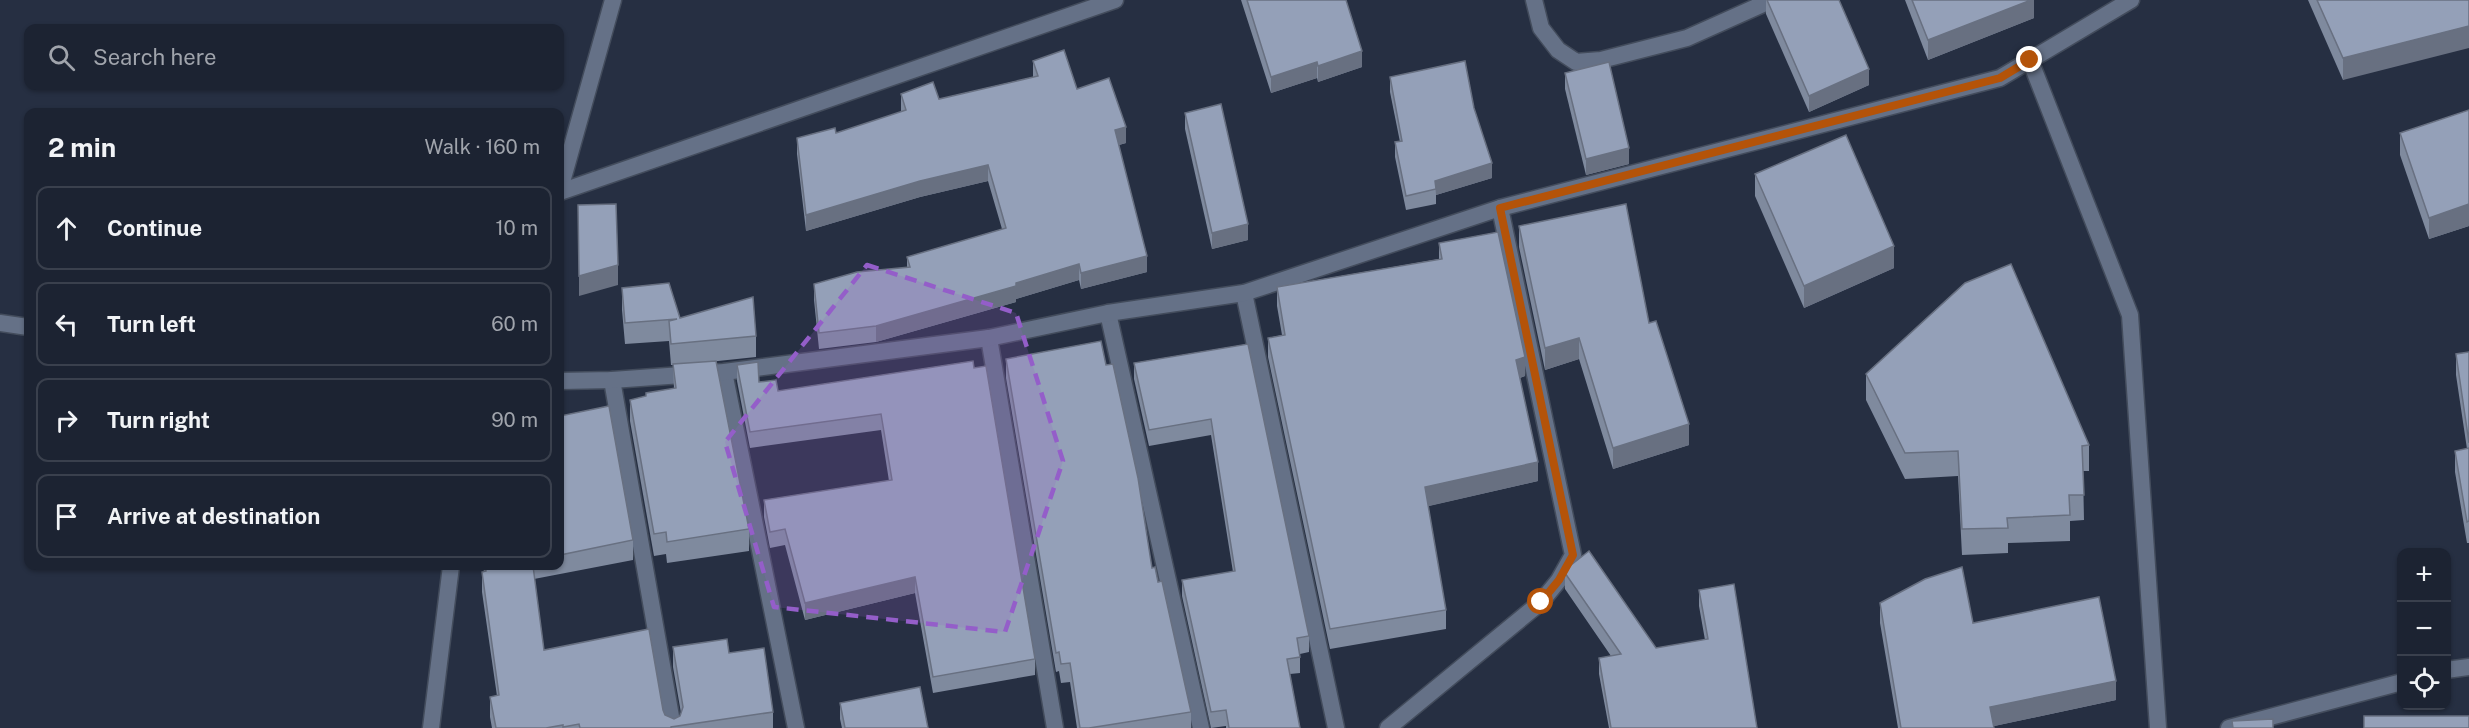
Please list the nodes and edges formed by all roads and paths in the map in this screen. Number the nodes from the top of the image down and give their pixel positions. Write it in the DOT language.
graph roads {
  1 [pos="613,0"];
  2 [pos="1115,0"];
  3 [pos="1534,0"];
  4 [pos="1772,0"];
  5 [pos="2131,0"];
  6 [pos="2030,60"];
  7 [pos="564,177"];
  8 [pos="564,190"];
  9 [pos="1500,208"];
  10 [pos="1244,293"];
  11 [pos="1108,313"];
  12 [pos="0,323"];
  13 [pos="24,326"];
  14 [pos="989,338"];
  15 [pos="724,372"];
  16 [pos="612,380"];
  17 [pos="564,381"];
  18 [pos="451,570"];
  19 [pos="2469,667"];
  20 [pos="2451,669"];
  21 [pos="2397,683"];
  22 [pos="431,728"];
  23 [pos="673,728"];
  24 [pos="796,728"];
  25 [pos="1055,728"];
  26 [pos="1201,728"];
  27 [pos="1336,728"];
  28 [pos="1388,728"];
  29 [pos="2158,728"];
  30 [pos="2229,728"];
  1 -- 7 [label="street"];
  2 -- 8 [label="street"];
  3 -- 4 [label="street"];
  5 -- 6 [label="street"];
  6 -- 9 [label="street"];
  6 -- 29 [label="street"];
  9 -- 10 [label="street"];
  9 -- 28 [label="street"];
  10 -- 11 [label="street"];
  10 -- 27 [label="street"];
  11 -- 14 [label="street"];
  11 -- 26 [label="street"];
  12 -- 13 [label="street"];
  14 -- 15 [label="street"];
  14 -- 25 [label="street"];
  15 -- 16 [label="street"];
  15 -- 24 [label="street"];
  16 -- 17 [label="street"];
  16 -- 23 [label="street"];
  18 -- 22 [label="street"];
  19 -- 20 [label="street"];
  21 -- 30 [label="street"];
}
